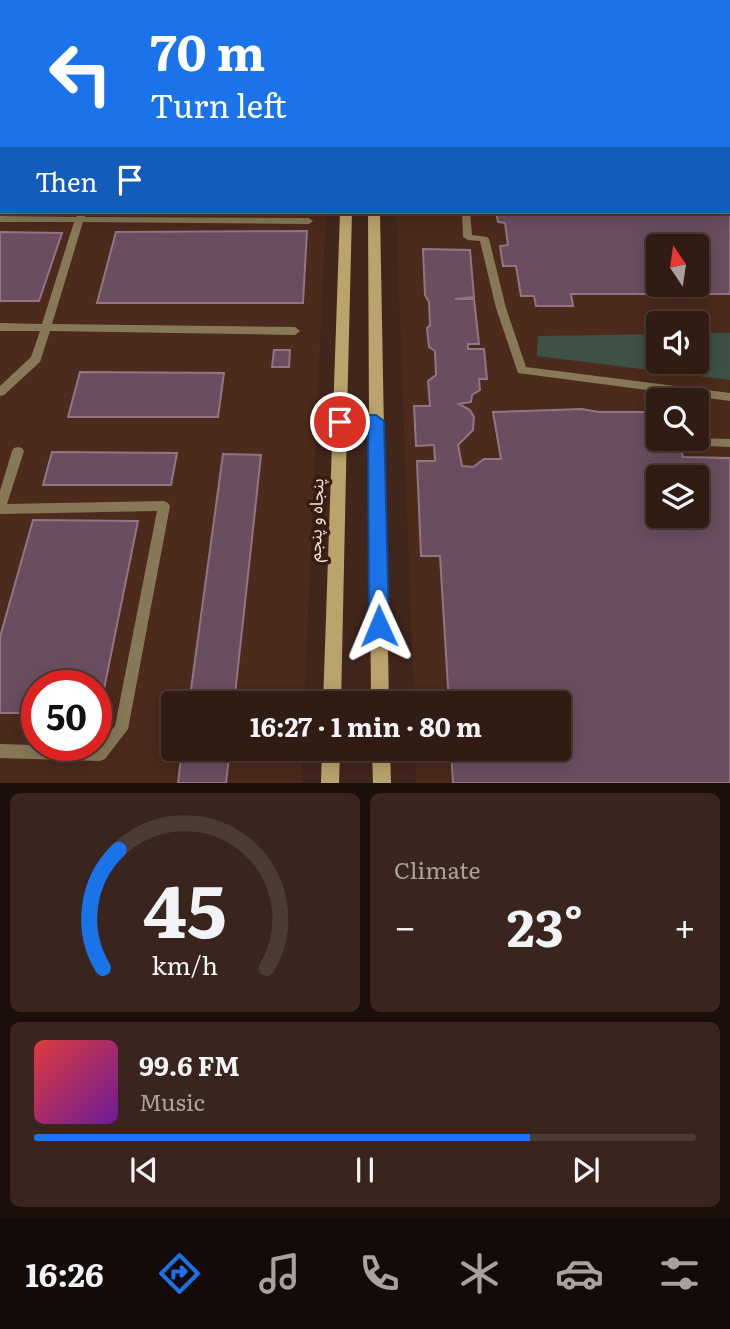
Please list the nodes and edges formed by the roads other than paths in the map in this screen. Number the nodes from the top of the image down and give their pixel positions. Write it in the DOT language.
graph roads {
  1 [pos="346,214"];
  2 [pos="374,214"];
  3 [pos="466,214"];
  4 [pos="80,216"];
  5 [pos="0,219"];
  6 [pos="309,221"];
  7 [pos="0,327"];
  8 [pos="46,328"];
  9 [pos="295,331"];
  10 [pos="0,392"];
  11 [pos="730,397"];
  12 [pos="376,421"];
  13 [pos="340,422"];
  14 [pos="709,442"];
  15 [pos="730,443"];
  16 [pos="18,451"];
  17 [pos="0,509"];
  18 [pos="332,691"];
  19 [pos="380,691"];
  20 [pos="0,751"];
  21 [pos="331,761"];
  22 [pos="381,761"];
  23 [pos="330,783"];
  24 [pos="382,783"];
  1 -- 13 [label="main road, پنجاه و پنجم"];
  2 -- 12 [label="main road"];
  3 -- 11 [label="lane"];
  4 -- 5 [label="lane"];
  4 -- 6 [label="lane"];
  4 -- 8 [label="lane"];
  7 -- 8 [label="lane"];
  8 -- 9 [label="lane"];
  8 -- 10 [label="lane"];
  12 -- 13 [label="main road"];
  12 -- 19 [label="main road"];
  13 -- 18 [label="main road, پنجاه و پنجم"];
  14 -- 15 [label="lane"];
  16 -- 17 [label="lane"];
  17 -- 20 [label="lane"];
  21 -- 23 [label="main road"];
  22 -- 24 [label="main road"];
}
